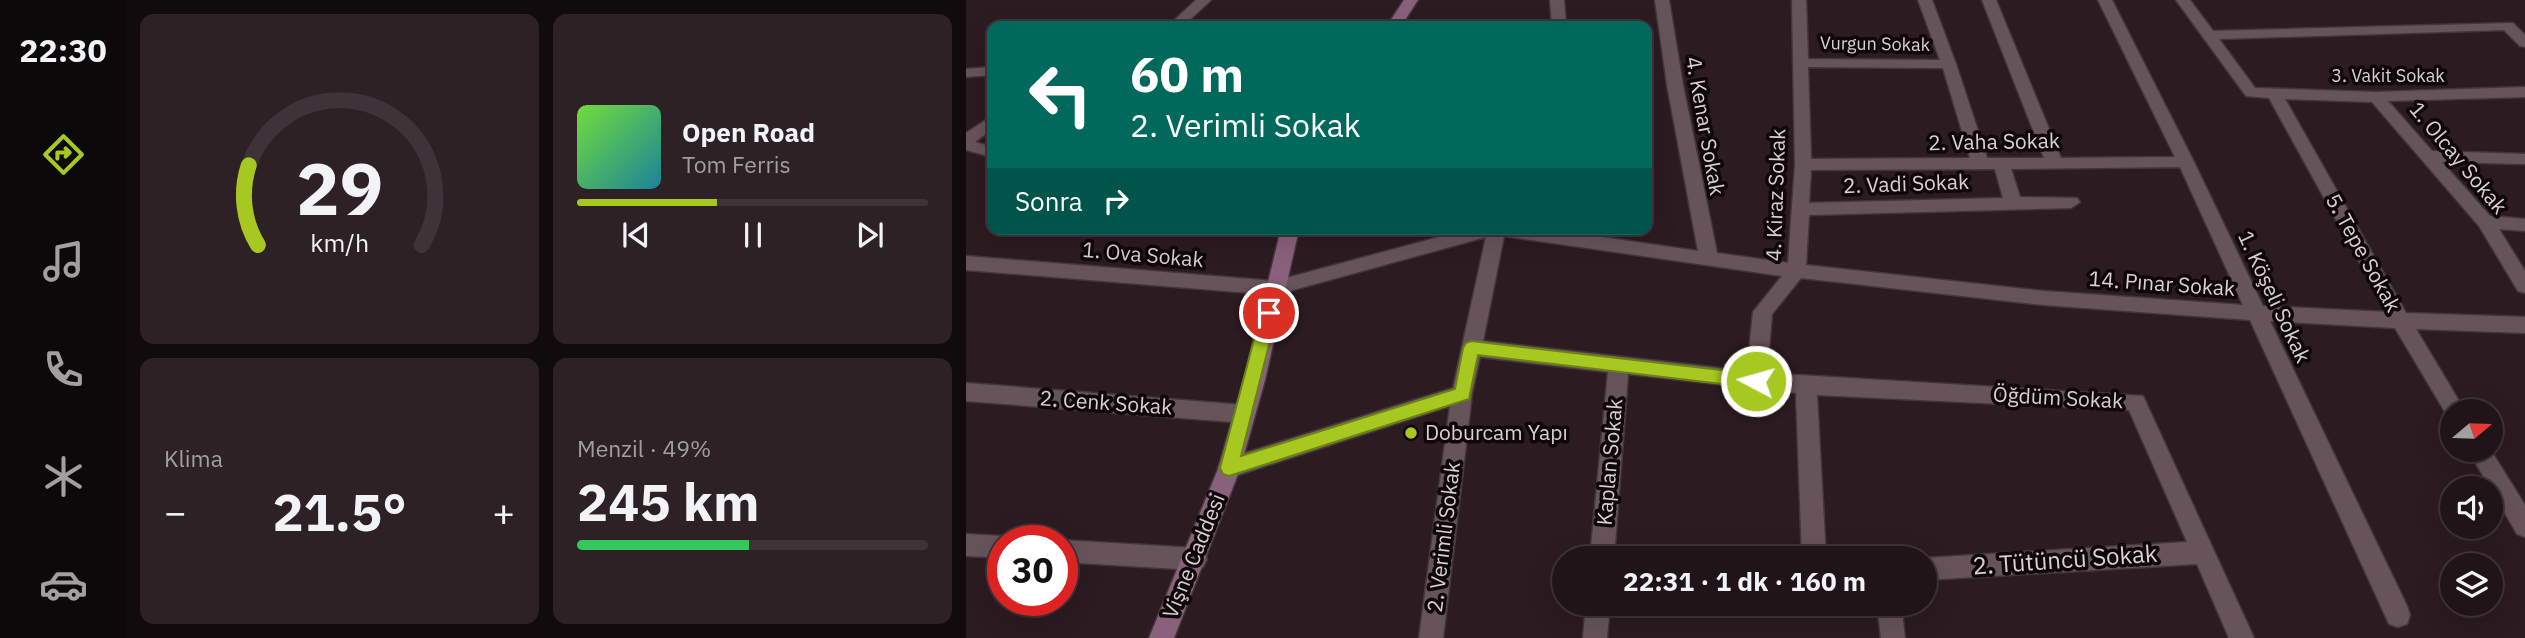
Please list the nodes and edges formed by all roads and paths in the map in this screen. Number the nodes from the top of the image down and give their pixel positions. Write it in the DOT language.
graph roads {
  1 [pos="1204,0"];
  2 [pos="1411,0"];
  3 [pos="1557,0"];
  4 [pos="1662,0"];
  5 [pos="1799,0"];
  6 [pos="1925,0"];
  7 [pos="1989,0"];
  8 [pos="2105,0"];
  9 [pos="2183,0"];
  10 [pos="1181,21"];
  11 [pos="1397,21"];
  12 [pos="1559,21"];
  13 [pos="2207,35"];
  14 [pos="2525,43"];
  15 [pos="1800,63"];
  16 [pos="1949,64"];
  17 [pos="987,71"];
  18 [pos="966,73"];
  19 [pos="2525,92"];
  20 [pos="2250,93"];
  21 [pos="2274,93"];
  22 [pos="2376,97"];
  23 [pos="987,125"];
  24 [pos="966,143"];
  25 [pos="987,150"];
  26 [pos="2427,156"];
  27 [pos="2525,159"];
  28 [pos="2054,161"];
  29 [pos="2001,162"];
  30 [pos="2186,162"];
  31 [pos="1980,163"];
  32 [pos="1803,165"];
  33 [pos="2071,202"];
  34 [pos="2013,204"];
  35 [pos="1801,209"];
  36 [pos="2485,222"];
  37 [pos="2525,225"];
  38 [pos="1288,235"];
  39 [pos="1473,235"];
  40 [pos="1494,235"];
  41 [pos="1542,235"];
  42 [pos="1709,260"];
  43 [pos="966,263"];
  44 [pos="1797,270"];
  45 [pos="2525,286"];
  46 [pos="1275,288"];
  47 [pos="2256,314"];
  48 [pos="2401,321"];
  49 [pos="2525,325"];
  50 [pos="1471,348"];
  51 [pos="1619,366"];
  52 [pos="1756,381"];
  53 [pos="1806,386"];
  54 [pos="966,392"];
  55 [pos="1462,394"];
  56 [pos="2448,399"];
  57 [pos="1245,414"];
  58 [pos="2486,462"];
  59 [pos="1229,468"];
  60 [pos="2525,526"];
  61 [pos="966,545"];
  62 [pos="987,546"];
  63 [pos="1603,546"];
  64 [pos="1813,546"];
  65 [pos="1078,552"];
  66 [pos="2205,552"];
  67 [pos="1195,559"];
  68 [pos="1937,568"];
  69 [pos="2398,615"];
  70 [pos="1597,616"];
  71 [pos="1890,616"];
  72 [pos="1161,638"];
  73 [pos="1432,638"];
  74 [pos="1595,638"];
  75 [pos="1893,638"];
  76 [pos="2242,638"];
  1 -- 10 [label="street"];
  2 -- 11 [label="main road"];
  3 -- 12 [label="street"];
  4 -- 42 [label="street, 4. Kenar Sokak"];
  5 -- 15 [label="street, 4. Kiraz Sokak"];
  6 -- 16 [label="street"];
  7 -- 28 [label="street"];
  8 -- 30 [label="street, 1. Köşeli Sokak"];
  9 -- 13 [label="street"];
  13 -- 14 [label="street"];
  13 -- 20 [label="street"];
  15 -- 16 [label="street, Vurgun Sokak"];
  15 -- 32 [label="street, 4. Kiraz Sokak"];
  16 -- 31 [label="street"];
  17 -- 18 [label="street"];
  19 -- 22 [label="street, 3. Vakit Sokak"];
  20 -- 21 [label="street, 3. Vakit Sokak"];
  21 -- 22 [label="street, 3. Vakit Sokak"];
  21 -- 48 [label="street, 5. Tepe Sokak"];
  22 -- 26 [label="street, 1. Olcay Sokak"];
  23 -- 24 [label="street"];
  24 -- 25 [label="street"];
  26 -- 27 [label="street"];
  26 -- 36 [label="street, 1. Olcay Sokak"];
  28 -- 29 [label="street, 2. Vaha Sokak"];
  28 -- 30 [label="street, 2. Vaha Sokak"];
  29 -- 31 [label="street, 2. Vaha Sokak"];
  29 -- 34 [label="street"];
  30 -- 47 [label="street, 1. Köşeli Sokak"];
  31 -- 32 [label="street, 2. Vaha Sokak"];
  32 -- 35 [label="street, 4. Kiraz Sokak"];
  33 -- 34 [label="street, 2. Vadi Sokak"];
  34 -- 35 [label="street, 2. Vadi Sokak"];
  35 -- 44 [label="street, 4. Kiraz Sokak"];
  36 -- 37 [label="street"];
  36 -- 45 [label="street, 1. Olcay Sokak"];
  38 -- 46 [label="main road, Vişne Caddesi"];
  39 -- 46 [label="street, 1. Ova Sokak"];
  40 -- 50 [label="street, 2. Verimli Sokak"];
  41 -- 42 [label="street, 14. Pınar Sokak"];
  42 -- 44 [label="street, 14. Pınar Sokak"];
  43 -- 46 [label="street, 1. Ova Sokak"];
  44 -- 47 [label="street, 14. Pınar Sokak"];
  44 -- 52 [label="street, 4. Kiraz Sokak"];
  46 -- 57 [label="main road, Vişne Caddesi"];
  47 -- 48 [label="street, 14. Pınar Sokak"];
  47 -- 69 [label="street, 1. Köşeli Sokak"];
  48 -- 49 [label="street, 14. Pınar Sokak"];
  48 -- 56 [label="street, 5. Tepe Sokak"];
  50 -- 51 [label="street, Öğdüm Sokak"];
  50 -- 55 [label="street, 2. Verimli Sokak"];
  51 -- 52 [label="street, Öğdüm Sokak"];
  51 -- 63 [label="street, Kaplan Sokak"];
  52 -- 53 [label="street, Öğdüm Sokak"];
  53 -- 64 [label="street"];
  53 -- 66 [label="street, Öğdüm Sokak"];
  54 -- 57 [label="street, 2. Cenk Sokak"];
  55 -- 59 [label="street"];
  55 -- 73 [label="street, 2. Verimli Sokak"];
  57 -- 59 [label="main road, Vişne Caddesi"];
  58 -- 60 [label="street"];
  59 -- 67 [label="main road, Vişne Caddesi"];
  61 -- 62 [label="street"];
  65 -- 67 [label="street"];
  66 -- 68 [label="street, 2. Tütüncü Sokak"];
  66 -- 76 [label="street, Öğdüm Sokak"];
  67 -- 72 [label="main road, Vişne Caddesi"];
  70 -- 74 [label="street"];
  71 -- 75 [label="street"];
}
